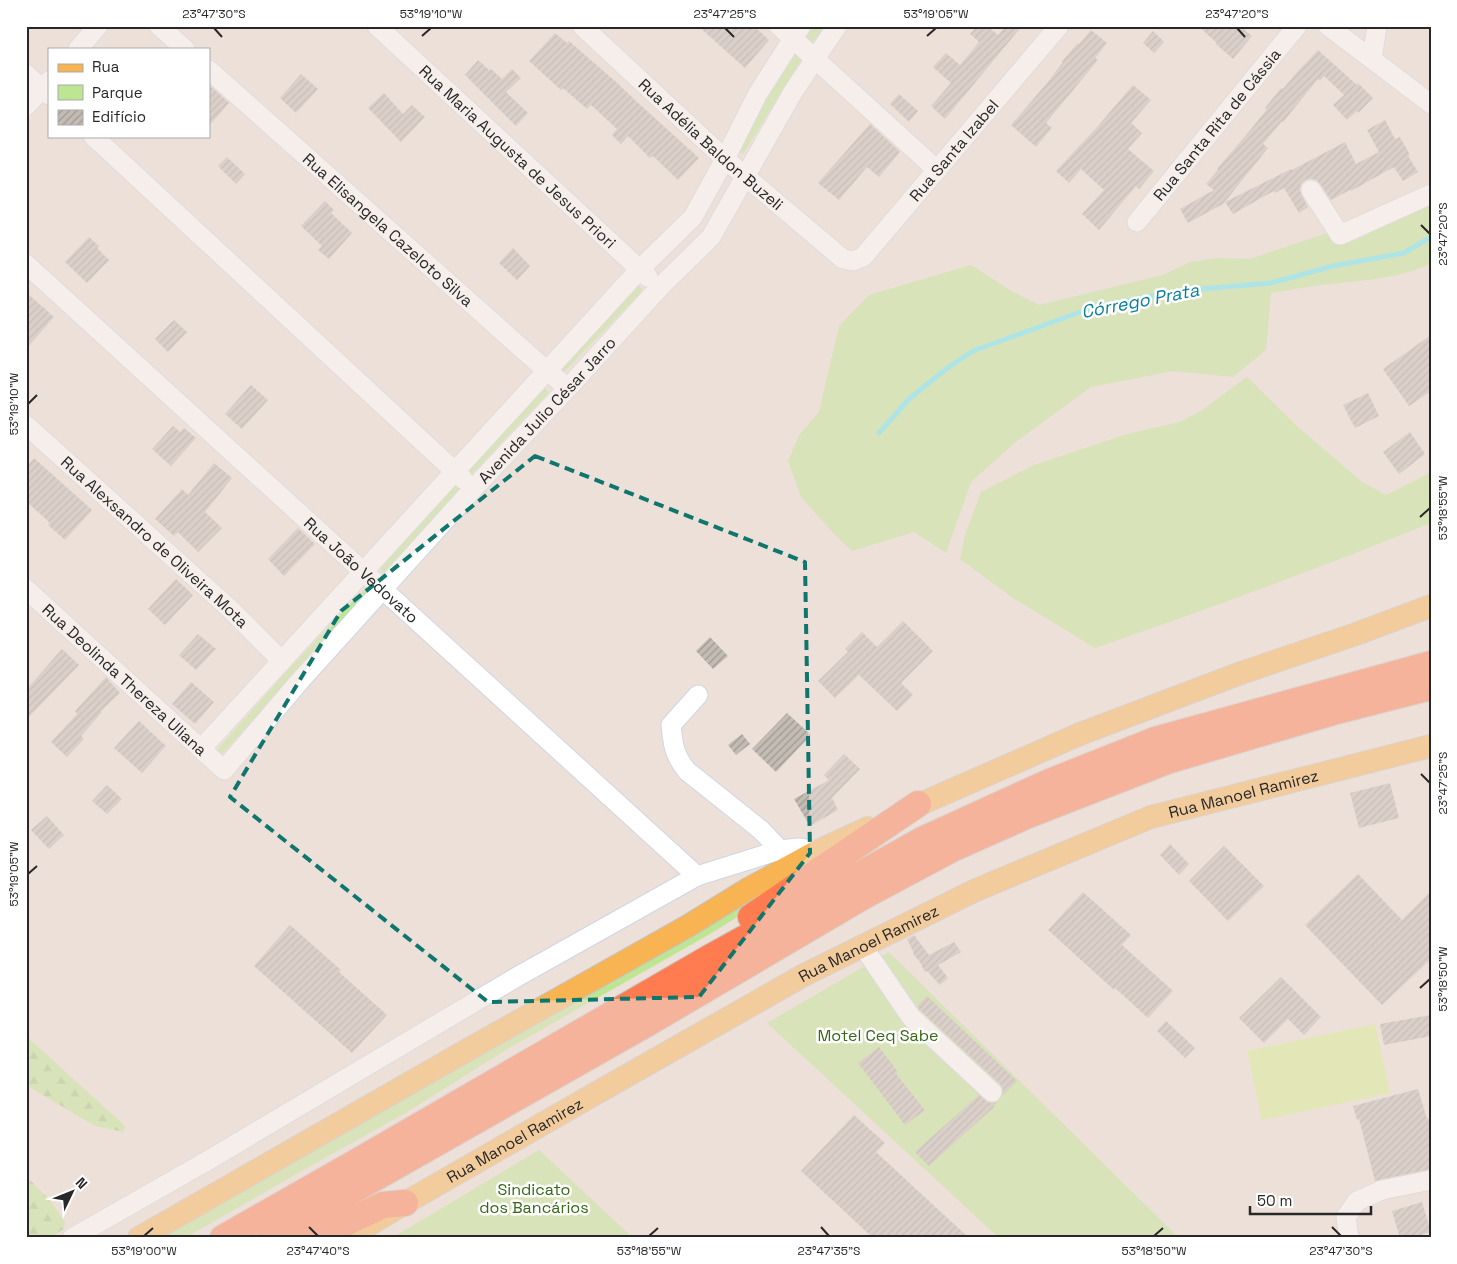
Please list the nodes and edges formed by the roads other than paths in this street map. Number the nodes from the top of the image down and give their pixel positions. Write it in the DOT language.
graph roads {
  1 [pos="98,26"];
  2 [pos="160,26"];
  3 [pos="378,26"];
  4 [pos="582,26"];
  5 [pos="778,26"];
  6 [pos="838,26"];
  7 [pos="1059,26"];
  8 [pos="1297,26"];
  9 [pos="1328,26"];
  10 [pos="1377,26"];
  11 [pos="797,33"];
  12 [pos="79,48"];
  13 [pos="184,48"];
  14 [pos="815,59"];
  15 [pos="1372,59"];
  16 [pos="210,71"];
  17 [pos="26,74"];
  18 [pos="46,88"];
  19 [pos="1431,104"];
  20 [pos="26,106"];
  21 [pos="95,138"];
  22 [pos="725,159"];
  23 [pos="937,170"];
  24 [pos="746,177"];
  25 [pos="1311,190"];
  26 [pos="1431,194"];
  27 [pos="1137,222"];
  28 [pos="843,259"];
  29 [pos="26,264"];
  30 [pos="640,269"];
  31 [pos="660,287"];
  32 [pos="546,370"];
  33 [pos="568,388"];
  34 [pos="26,425"];
  35 [pos="454,473"];
  36 [pos="474,488"];
  37 [pos="364,572"];
  38 [pos="26,589"];
  39 [pos="383,589"];
  40 [pos="1431,606"];
  41 [pos="282,661"];
  42 [pos="1431,664"];
  43 [pos="1431,687"];
  44 [pos="698,696"];
  45 [pos="1431,746"];
  46 [pos="202,749"];
  47 [pos="224,770"];
  48 [pos="918,804"];
  49 [pos="780,850"];
  50 [pos="818,851"];
  51 [pos="697,876"];
  52 [pos="862,945"];
  53 [pos="709,958"];
  54 [pos="992,1092"];
  55 [pos="1431,1180"];
  56 [pos="405,1203"];
  57 [pos="72,1238"];
  58 [pos="139,1238"];
  59 [pos="224,1238"];
  60 [pos="269,1238"];
  61 [pos="314,1238"];
  62 [pos="348,1238"];
  63 [pos="1349,1238"];
  1 -- 12 [label="street"];
  2 -- 13 [label="street"];
  3 -- 30 [label="street, Rua Maria Augusta de Jesus Priori"];
  4 -- 22 [label="street, Rua Adélia Baldon Buzeli"];
  5 -- 11 [label="street"];
  6 -- 14 [label="street, Avenida Julio César Jarro"];
  7 -- 23 [label="street, Rua Santa Izabel"];
  8 -- 27 [label="street, Rua Santa Rita de Cássia"];
  9 -- 15 [label="street"];
  10 -- 15 [label="street"];
  11 -- 14 [label="street"];
  11 -- 22 [label="street, Avenida Julio César Jarro"];
  14 -- 23 [label="street"];
  14 -- 24 [label="street, Avenida Julio César Jarro"];
  15 -- 19 [label="street"];
  16 -- 32 [label="street, Rua Elisangela Cazeloto Silva"];
  17 -- 18 [label="street"];
  18 -- 20 [label="street"];
  21 -- 35 [label="street"];
  22 -- 24 [label="street, Rua Adélia Baldon Buzeli"];
  22 -- 30 [label="street, Avenida Julio César Jarro"];
  23 -- 28 [label="street, Rua Santa Izabel"];
  24 -- 28 [label="street, Rua Adélia Baldon Buzeli"];
  24 -- 31 [label="street, Avenida Julio César Jarro"];
  25 -- 26 [label="street"];
  29 -- 37 [label="street, Rua João Vedovato"];
  30 -- 31 [label="street, Rua Maria Augusta de Jesus Priori"];
  30 -- 32 [label="street, Avenida Julio César Jarro"];
  31 -- 33 [label="street, Avenida Julio César Jarro"];
  32 -- 33 [label="street, Rua Elisangela Cazeloto Silva"];
  32 -- 35 [label="street, Avenida Julio César Jarro"];
  33 -- 36 [label="street, Avenida Julio César Jarro"];
  34 -- 41 [label="street, Rua Alexsandro de Oliveira Mota"];
  35 -- 36 [label="street"];
  35 -- 37 [label="street, Avenida Julio César Jarro"];
  36 -- 39 [label="street, Avenida Julio César Jarro"];
  37 -- 39 [label="street, Rua João Vedovato"];
  37 -- 41 [label="street, Avenida Julio César Jarro"];
  38 -- 46 [label="street, Rua Deolinda Thereza Uliana"];
  39 -- 47 [label="street, Avenida Julio César Jarro"];
  39 -- 51 [label="street, Rua João Vedovato"];
  40 -- 48 [label="main road"];
  41 -- 46 [label="street, Avenida Julio César Jarro"];
  42 -- 53 [label="highway"];
  43 -- 60 [label="highway"];
  44 -- 49 [label="street"];
  45 -- 52 [label="main road, Rua Manoel Ramirez"];
  46 -- 47 [label="street, Rua Deolinda Thereza Uliana"];
  48 -- 50 [label="main road"];
  48 -- 53 [label="highway"];
  49 -- 50 [label="street"];
  49 -- 51 [label="street"];
  50 -- 58 [label="main road"];
  51 -- 57 [label="street"];
  52 -- 54 [label="street"];
  52 -- 56 [label="main road, Rua Manoel Ramirez"];
  53 -- 59 [label="highway"];
  55 -- 63 [label="street"];
  56 -- 61 [label="highway"];
  56 -- 62 [label="main road, Rua Manoel Ramirez"];
}
